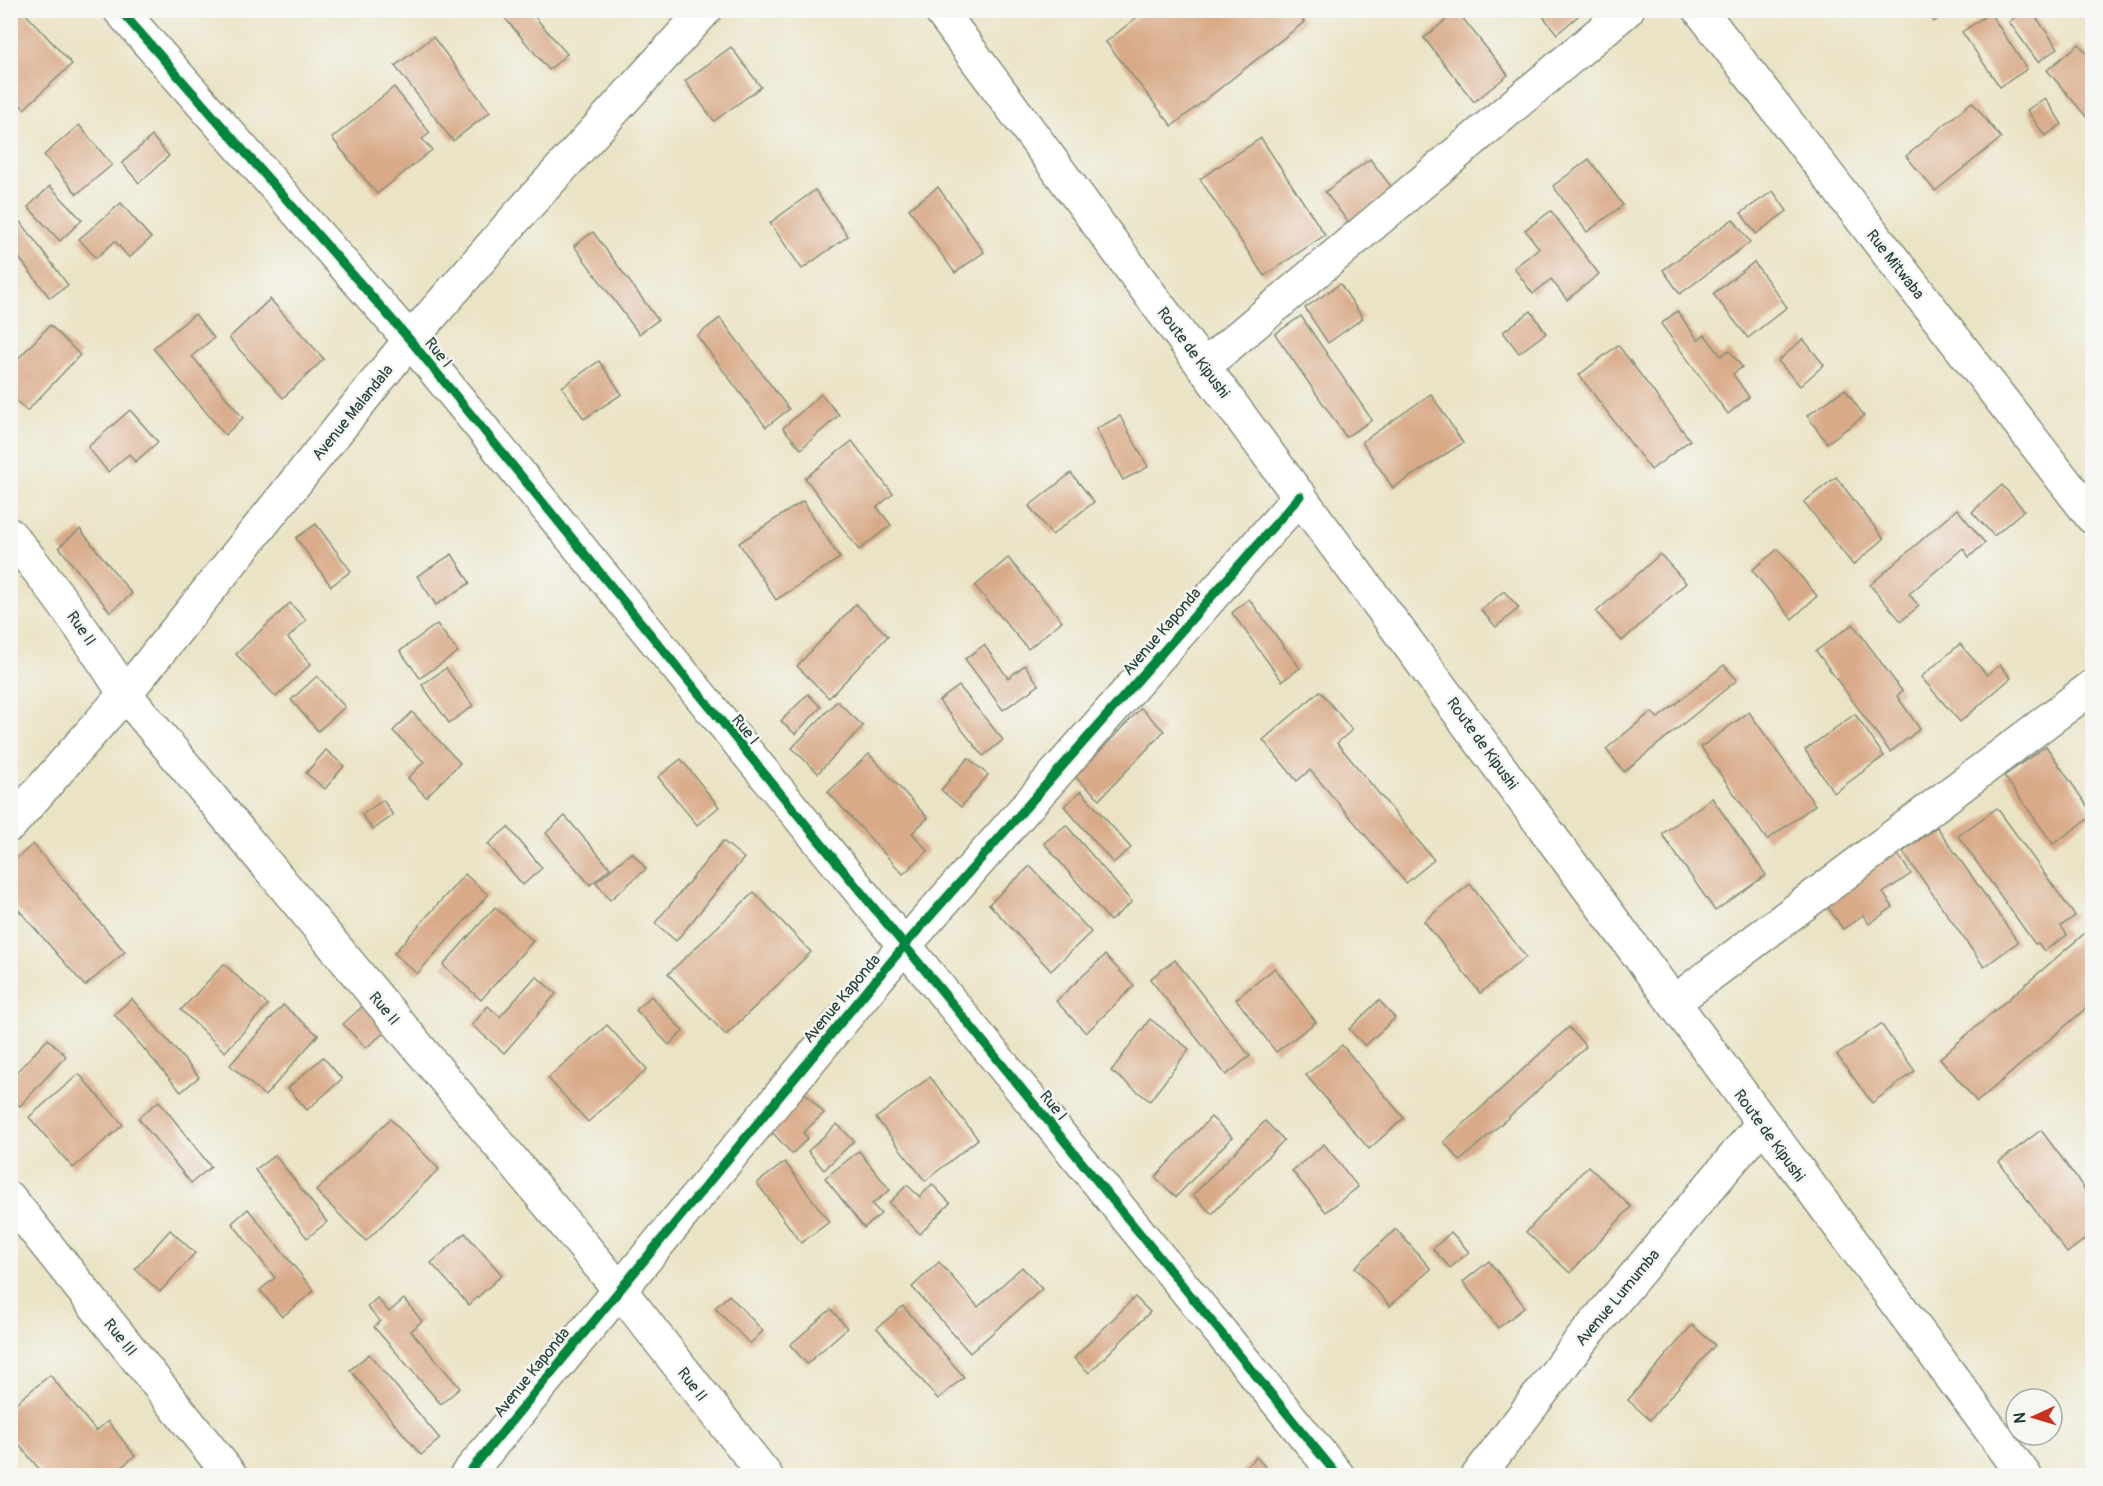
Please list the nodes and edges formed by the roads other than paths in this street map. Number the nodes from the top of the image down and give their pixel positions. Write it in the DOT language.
graph roads {
  1 [pos="120,10"];
  2 [pos="705,10"];
  3 [pos="940,10"];
  4 [pos="1627,10"];
  5 [pos="1700,10"];
  6 [pos="410,340"];
  7 [pos="1204,366"];
  8 [pos="1300,496"];
  9 [pos="2092,517"];
  10 [pos="10,535"];
  11 [pos="2092,687"];
  12 [pos="125,694"];
  13 [pos="10,825"];
  14 [pos="904,946"];
  15 [pos="1674,1002"];
  16 [pos="1762,1124"];
  17 [pos="10,1199"];
  18 [pos="619,1289"];
  19 [pos="231,1476"];
  20 [pos="466,1476"];
  21 [pos="766,1476"];
  22 [pos="1338,1476"];
  23 [pos="1478,1476"];
  24 [pos="2025,1476"];
  1 -- 6 [label="main road, Rue I"];
  2 -- 6 [label="main road, Avenue Malandala"];
  3 -- 7 [label="main road, Route de Kipushi"];
  4 -- 7 [label="main road"];
  5 -- 9 [label="main road, Rue Mitwaba"];
  6 -- 12 [label="main road, Avenue Malandala"];
  6 -- 14 [label="main road, Rue I"];
  7 -- 8 [label="main road, Route de Kipushi"];
  8 -- 14 [label="main road, Avenue Kaponda"];
  8 -- 15 [label="main road, Route de Kipushi"];
  10 -- 12 [label="main road, Rue II"];
  11 -- 15 [label="main road"];
  12 -- 13 [label="main road, Avenue Malandala"];
  12 -- 18 [label="main road, Rue II"];
  14 -- 18 [label="main road, Avenue Kaponda"];
  14 -- 22 [label="main road, Rue I"];
  15 -- 16 [label="main road, Route de Kipushi"];
  16 -- 23 [label="main road, Avenue Lumumba"];
  16 -- 24 [label="main road, Route de Kipushi"];
  17 -- 19 [label="main road, Rue III"];
  18 -- 20 [label="main road, Avenue Kaponda"];
  18 -- 21 [label="main road, Rue II"];
}
